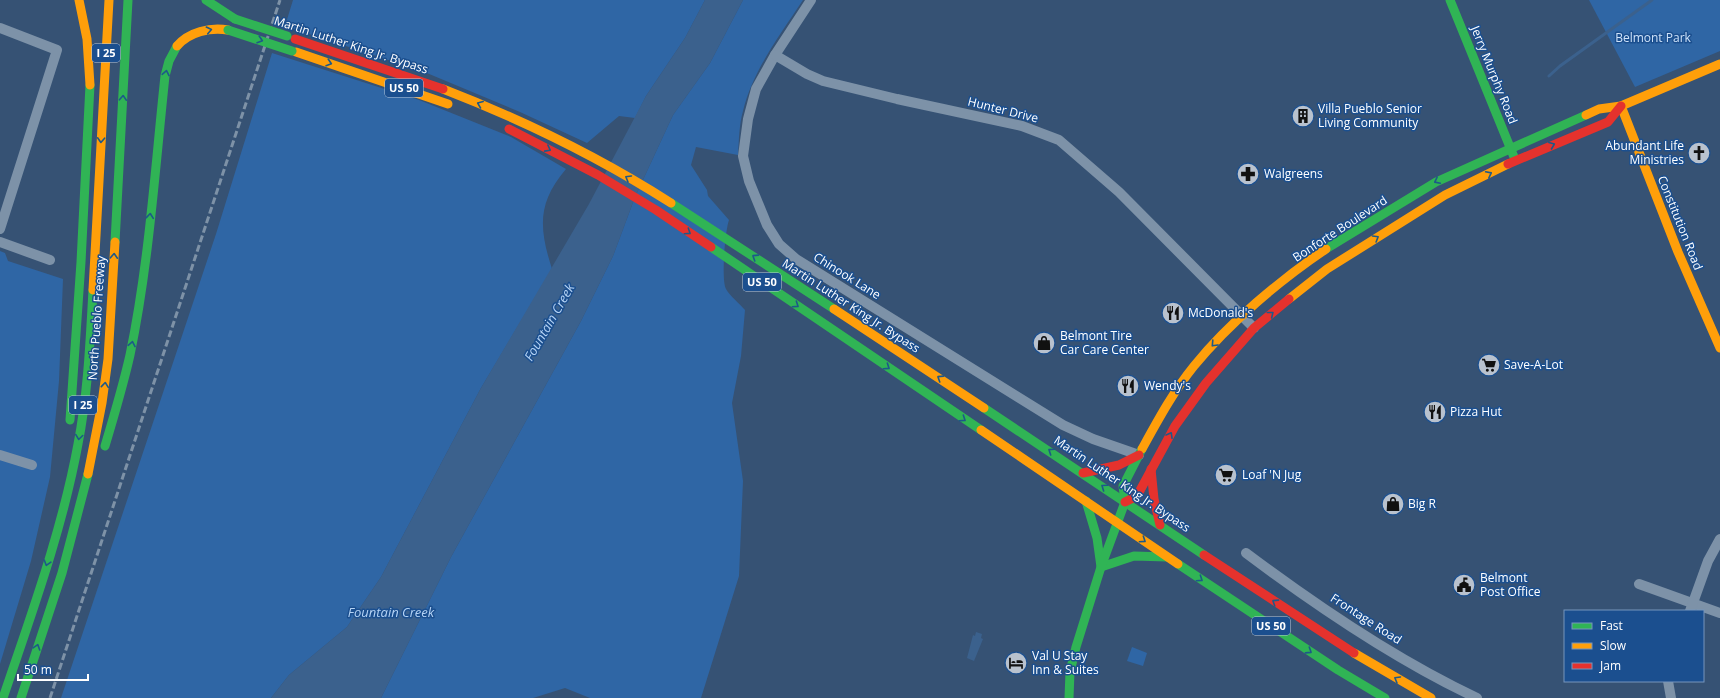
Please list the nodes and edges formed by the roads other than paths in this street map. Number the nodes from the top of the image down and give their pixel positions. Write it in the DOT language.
graph roads {
  1 [pos="79,0"];
  2 [pos="109,0"];
  3 [pos="128,0"];
  4 [pos="206,0"];
  5 [pos="811,0"];
  6 [pos="1450,0"];
  7 [pos="0,28"];
  8 [pos="775,55"];
  9 [pos="1720,64"];
  10 [pos="1621,106"];
  11 [pos="457,107"];
  12 [pos="499,125"];
  13 [pos="1511,148"];
  14 [pos="1516,160"];
  15 [pos="0,229"];
  16 [pos="0,242"];
  17 [pos="50,260"];
  18 [pos="1241,316"];
  19 [pos="1715,327"];
  20 [pos="1254,328"];
  21 [pos="1720,348"];
  22 [pos="68,429"];
  23 [pos="0,455"];
  24 [pos="1139,455"];
  25 [pos="64,463"];
  26 [pos="32,465"];
  27 [pos="1151,469"];
  28 [pos="1083,473"];
  29 [pos="66,498"];
  30 [pos="1086,501"];
  31 [pos="1125,502"];
  32 [pos="77,519"];
  33 [pos="1117,523"];
  34 [pos="1160,525"];
  35 [pos="1720,539"];
  36 [pos="1246,553"];
  37 [pos="1168,557"];
  38 [pos="1101,568"];
  39 [pos="1639,584"];
  40 [pos="1692,607"];
  41 [pos="1720,613"];
  42 [pos="1668,682"];
  43 [pos="3,698"];
  44 [pos="21,698"];
  45 [pos="1069,698"];
  46 [pos="1385,698"];
  47 [pos="1431,698"];
  48 [pos="1477,698"];
  49 [pos="1672,698"];
  1 -- 22 [label="main road"];
  2 -- 29 [label="main road, North Pueblo Freeway / I 25, one-way"];
  32 -- 3 [label="main road, North Pueblo Freeway / I 25, one-way"];
  28 -- 4 [label="main road, Martin Luther King Jr. Bypass / US 50, one-way, bridge"];
  5 -- 8 [label="street, Chinook Lane"];
  6 -- 13 [label="main road, Jerry Murphy Road"];
  7 -- 15 [label="street"];
  8 -- 18 [label="street, Hunter Drive"];
  8 -- 24 [label="street, Chinook Lane"];
  9 -- 10 [label="main road, Bonforte Boulevard"];
  10 -- 13 [label="main road, Bonforte Boulevard"];
  14 -- 10 [label="main road, Bonforte Boulevard, one-way"];
  10 -- 19 [label="main road, Constitution Road"];
  32 -- 11 [label="main road, Martin Luther King Jr. Bypass / US 50, one-way, bridge"];
  12 -- 30 [label="main road, US 50, one-way"];
  13 -- 14 [label="main road, Jerry Murphy Road"];
  13 -- 18 [label="main road, Bonforte Boulevard, one-way"];
  20 -- 14 [label="main road, Bonforte Boulevard, one-way"];
  16 -- 17 [label="street"];
  18 -- 20 [label="street, Hunter Drive"];
  18 -- 24 [label="main road, Bonforte Boulevard, one-way"];
  19 -- 21 [label="main road, Constitution Road"];
  27 -- 20 [label="main road, Bonforte Boulevard, one-way"];
  23 -- 26 [label="street"];
  24 -- 28 [label="main road"];
  24 -- 31 [label="main road, Bonforte Boulevard"];
  25 -- 29 [label="main road"];
  27 -- 31 [label="main road, Bonforte Boulevard"];
  27 -- 34 [label="main road"];
  31 -- 28 [label="main road, Martin Luther King Jr. Bypass / US 50, one-way"];
  29 -- 43 [label="main road, North Pueblo Freeway / I 25, one-way"];
  30 -- 33 [label="main road, US 50"];
  30 -- 38 [label="main road"];
  31 -- 33 [label="main road, Bonforte Boulevard"];
  31 -- 34 [label="main road, Martin Luther King Jr. Bypass / US 50"];
  44 -- 32 [label="main road, North Pueblo Freeway / I 25, one-way"];
  33 -- 37 [label="main road, US 50, one-way"];
  33 -- 38 [label="main road, Bonforte Boulevard"];
  47 -- 34 [label="main road, Martin Luther King Jr. Bypass / US 50, one-way"];
  35 -- 40 [label="street"];
  36 -- 48 [label="street, Frontage Road"];
  37 -- 38 [label="main road"];
  37 -- 46 [label="main road, US 50, one-way"];
  38 -- 45 [label="main road, Bonforte Boulevard"];
  39 -- 40 [label="street"];
  40 -- 41 [label="street"];
  42 -- 49 [label="street"];
}
